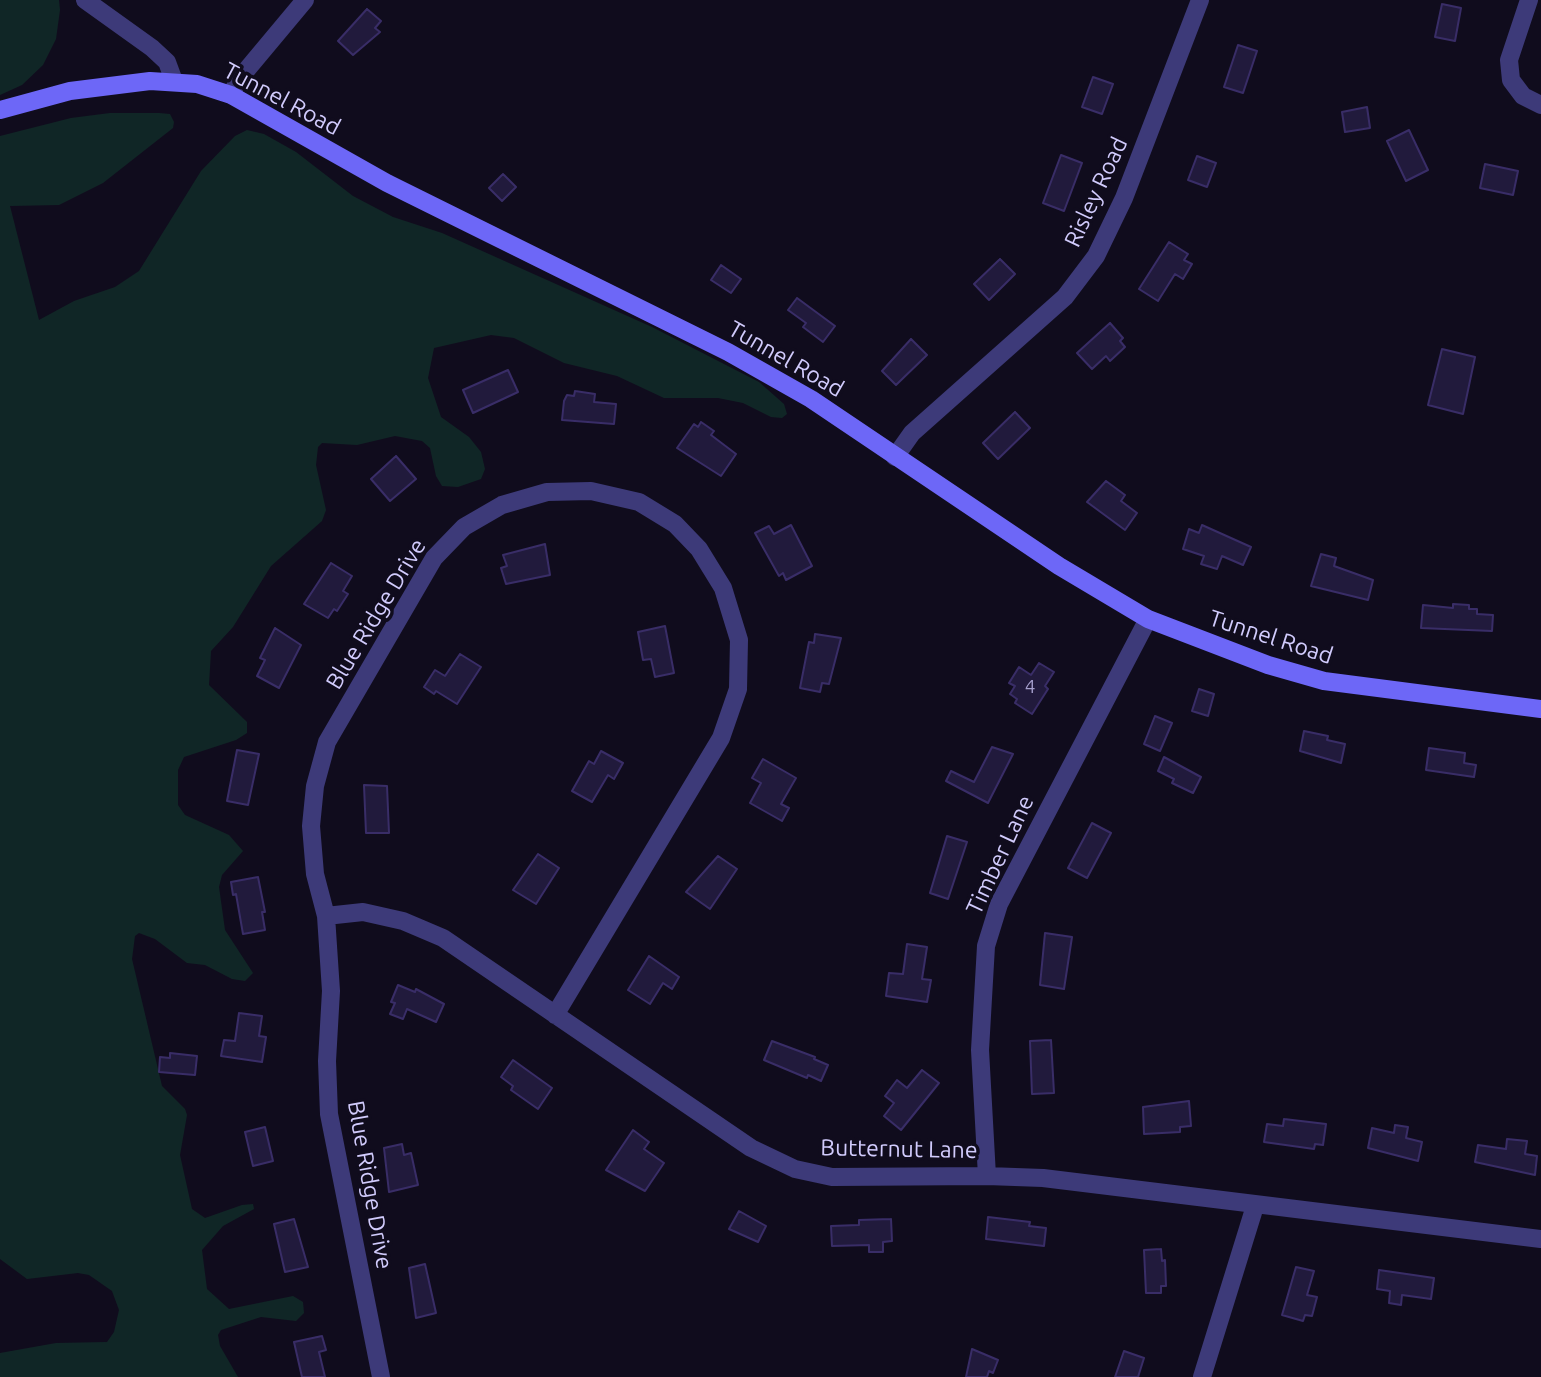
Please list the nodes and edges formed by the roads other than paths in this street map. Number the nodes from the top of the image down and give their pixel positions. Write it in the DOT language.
graph roads {
  1 [pos="85,0"];
  2 [pos="305,0"];
  3 [pos="1200,0"];
  4 [pos="1529,0"];
  5 [pos="174,81"];
  6 [pos="231,95"];
  7 [pos="1541,105"];
  8 [pos="0,110"];
  9 [pos="895,457"];
  10 [pos="1148,619"];
  11 [pos="1541,709"];
  12 [pos="326,916"];
  13 [pos="555,1015"];
  14 [pos="987,1176"];
  15 [pos="1255,1206"];
  16 [pos="1541,1239"];
  17 [pos="381,1377"];
  18 [pos="1202,1377"];
  1 -- 5 [label="street"];
  2 -- 6 [label="street"];
  3 -- 9 [label="street, Risley Road"];
  4 -- 7 [label="street"];
  5 -- 6 [label="main road, Tunnel Road"];
  5 -- 8 [label="main road, Tunnel Road"];
  6 -- 9 [label="main road, Tunnel Road"];
  9 -- 10 [label="main road, Tunnel Road"];
  10 -- 11 [label="main road, Tunnel Road"];
  10 -- 14 [label="street, Timber Lane"];
  12 -- 13 [label="street, Butternut Lane"];
  12 -- 13 [label="street, Blue Ridge Drive"];
  12 -- 17 [label="street, Blue Ridge Drive"];
  13 -- 14 [label="street, Butternut Lane"];
  14 -- 15 [label="street, Butternut Lane"];
  15 -- 16 [label="street, Butternut Lane"];
  15 -- 18 [label="street"];
}
